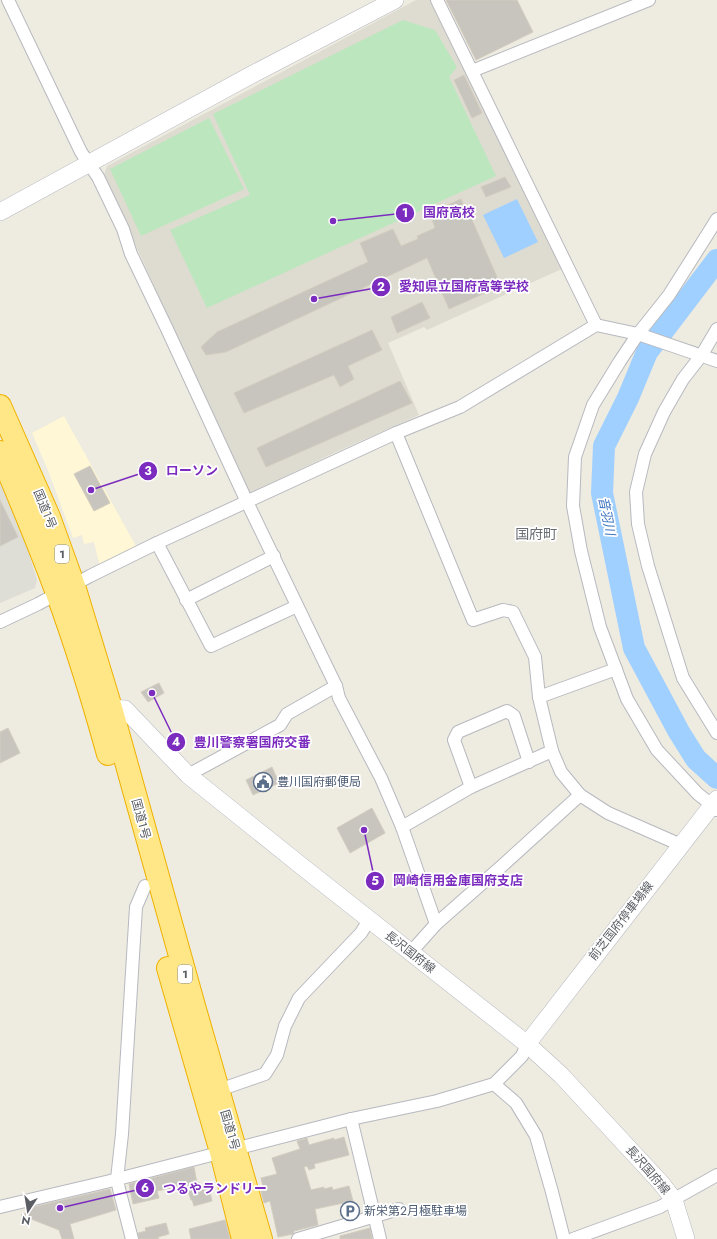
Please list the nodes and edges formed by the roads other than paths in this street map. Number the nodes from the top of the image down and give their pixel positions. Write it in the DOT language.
graph roads {
  1 [pos="8,0"];
  2 [pos="395,0"];
  3 [pos="437,0"];
  4 [pos="648,0"];
  5 [pos="472,71"];
  6 [pos="89,164"];
  7 [pos="0,212"];
  8 [pos="717,218"];
  9 [pos="596,325"];
  10 [pos="717,329"];
  11 [pos="641,335"];
  12 [pos="698,354"];
  13 [pos="717,361"];
  14 [pos="0,406"];
  15 [pos="396,433"];
  16 [pos="0,452"];
  17 [pos="247,502"];
  18 [pos="157,543"];
  19 [pos="274,556"];
  20 [pos="65,590"];
  21 [pos="186,600"];
  22 [pos="297,606"];
  23 [pos="0,622"];
  24 [pos="616,669"];
  25 [pos="336,686"];
  26 [pos="539,697"];
  27 [pos="103,709"];
  28 [pos="717,733"];
  29 [pos="552,751"];
  30 [pos="529,762"];
  31 [pos="188,775"];
  32 [pos="471,787"];
  33 [pos="580,795"];
  34 [pos="715,805"];
  35 [pos="402,827"];
  36 [pos="680,845"];
  37 [pos="145,886"];
  38 [pos="369,920"];
  39 [pos="436,924"];
  40 [pos="411,952"];
  41 [pos="526,1044"];
  42 [pos="494,1084"];
  43 [pos="219,1090"];
  44 [pos="350,1119"];
  45 [pos="228,1151"];
  46 [pos="717,1175"];
  47 [pos="117,1179"];
  48 [pos="674,1200"];
  49 [pos="0,1207"];
  50 [pos="399,1209"];
  51 [pos="374,1216"];
  52 [pos="132,1239"];
  53 [pos="242,1239"];
  54 [pos="261,1239"];
  55 [pos="298,1239"];
  56 [pos="380,1239"];
  57 [pos="564,1239"];
  58 [pos="573,1239"];
  59 [pos="686,1239"];
  1 -- 6 [label="street"];
  2 -- 6 [label="main road"];
  3 -- 5 [label="street"];
  4 -- 5 [label="street"];
  5 -- 9 [label="street"];
  6 -- 7 [label="main road"];
  6 -- 17 [label="street"];
  8 -- 11 [label="street"];
  9 -- 11 [label="street"];
  9 -- 15 [label="street"];
  10 -- 12 [label="street"];
  11 -- 12 [label="street"];
  11 -- 24 [label="street"];
  12 -- 13 [label="street"];
  12 -- 28 [label="street"];
  14 -- 20 [label="highway, 国道1号 / 1"];
  15 -- 17 [label="street"];
  15 -- 26 [label="street"];
  16 -- 20 [label="highway, 国道1号 / 1"];
  17 -- 18 [label="street"];
  17 -- 19 [label="street"];
  18 -- 20 [label="street"];
  18 -- 21 [label="street"];
  19 -- 21 [label="street"];
  19 -- 22 [label="street"];
  20 -- 23 [label="street"];
  20 -- 27 [label="highway, 国道1号 / 1"];
  21 -- 22 [label="street"];
  22 -- 25 [label="street"];
  24 -- 26 [label="street"];
  24 -- 34 [label="street"];
  25 -- 31 [label="street"];
  25 -- 35 [label="street"];
  26 -- 29 [label="street"];
  27 -- 31 [label="main road, 長沢国府線"];
  27 -- 37 [label="highway, 国道1号 / 1"];
  27 -- 43 [label="highway, 国道1号 / 1"];
  29 -- 30 [label="street"];
  29 -- 33 [label="street"];
  30 -- 32 [label="street"];
  30 -- 32 [label="street"];
  31 -- 38 [label="main road, 長沢国府線"];
  32 -- 35 [label="street"];
  33 -- 36 [label="street"];
  33 -- 39 [label="street"];
  34 -- 36 [label="main road, 前芝国府停車場線"];
  35 -- 39 [label="street"];
  36 -- 41 [label="main road, 前芝国府停車場線"];
  37 -- 45 [label="highway, 国道1号 / 1"];
  37 -- 47 [label="street"];
  38 -- 40 [label="main road, 長沢国府線"];
  38 -- 43 [label="street"];
  39 -- 40 [label="street"];
  40 -- 41 [label="main road, 長沢国府線"];
  41 -- 42 [label="street"];
  41 -- 48 [label="main road, 長沢国府線"];
  42 -- 44 [label="street"];
  42 -- 57 [label="street"];
  43 -- 45 [label="highway, 国道1号 / 1"];
  44 -- 45 [label="street"];
  44 -- 51 [label="street"];
  45 -- 47 [label="street"];
  45 -- 53 [label="highway, 国道1号 / 1"];
  45 -- 54 [label="highway, 国道1号 / 1"];
  46 -- 48 [label="street"];
  47 -- 49 [label="street"];
  47 -- 52 [label="street"];
  48 -- 58 [label="street"];
  48 -- 59 [label="main road, 長沢国府線"];
  50 -- 51 [label="street"];
  51 -- 55 [label="street"];
  51 -- 56 [label="street"];
}
